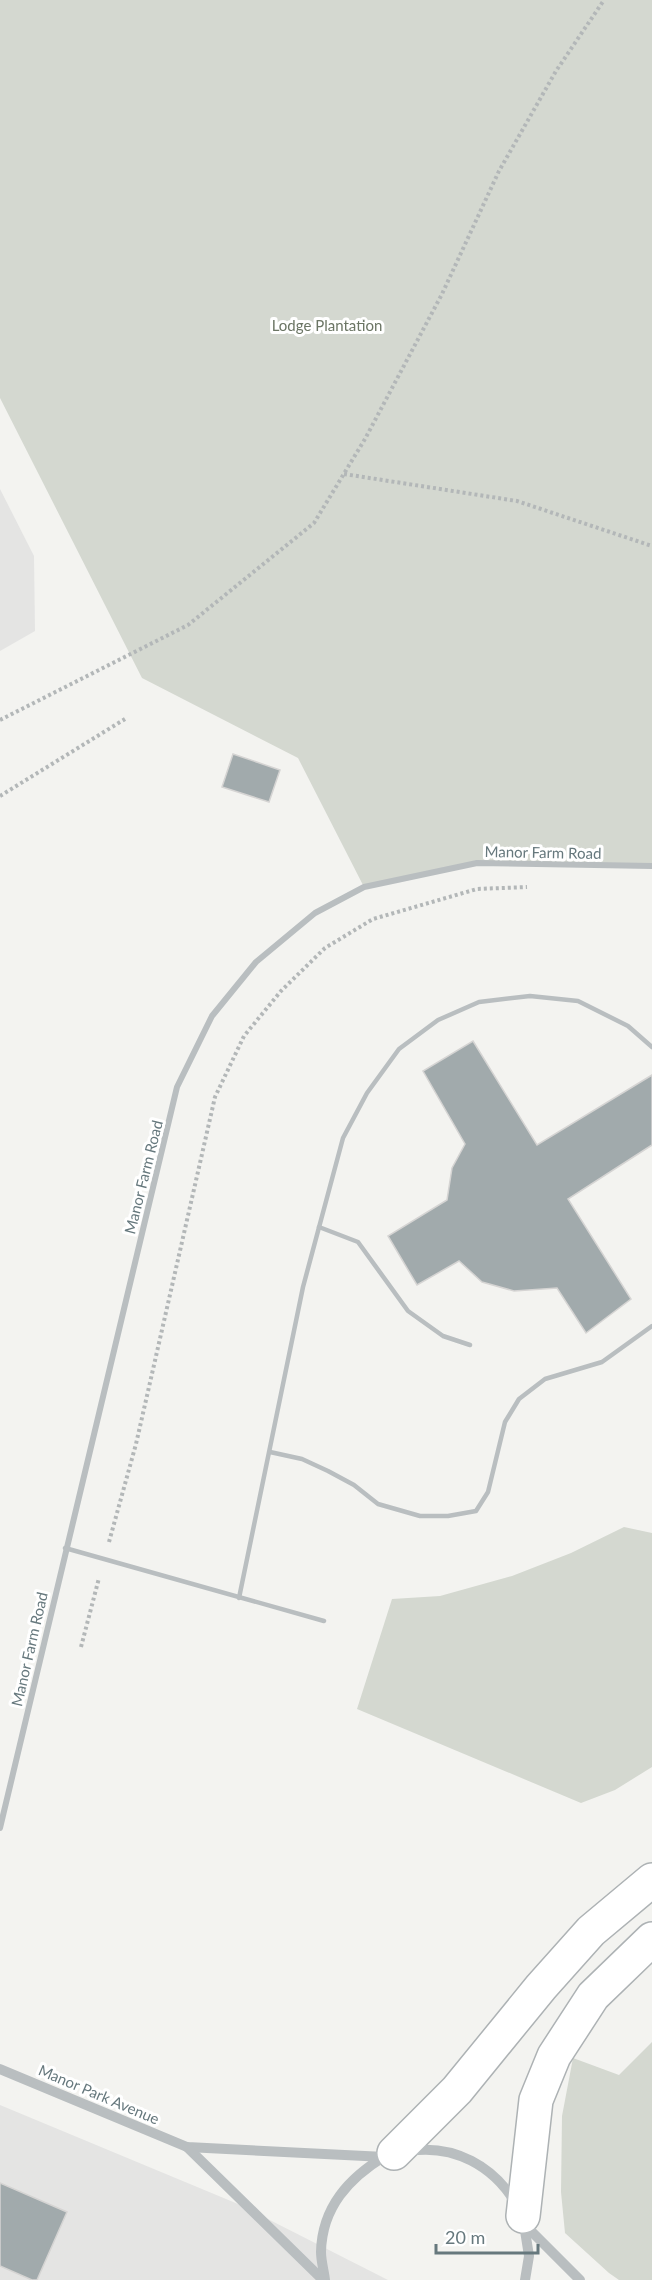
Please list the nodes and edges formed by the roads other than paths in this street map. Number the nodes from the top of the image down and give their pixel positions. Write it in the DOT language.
graph roads {
  1 [pos="652,866"];
  2 [pos="652,1047"];
  3 [pos="319,1227"];
  4 [pos="652,1326"];
  5 [pos="470,1345"];
  6 [pos="270,1452"];
  7 [pos="65,1548"];
  8 [pos="239,1598"];
  9 [pos="324,1621"];
  10 [pos="0,1828"];
  11 [pos="652,1880"];
  12 [pos="652,1939"];
  13 [pos="0,2069"];
  14 [pos="187,2147"];
  15 [pos="390,2155"];
  16 [pos="524,2221"];
  17 [pos="324,2280"];
  18 [pos="525,2280"];
  19 [pos="580,2280"];
  1 -- 7 [label="street, Manor Farm Road"];
  2 -- 3 [label="lane"];
  3 -- 5 [label="lane"];
  3 -- 6 [label="lane"];
  4 -- 6 [label="lane"];
  6 -- 8 [label="lane"];
  7 -- 8 [label="lane"];
  7 -- 10 [label="street, Manor Farm Road"];
  8 -- 9 [label="lane"];
  11 -- 15 [label="main road"];
  12 -- 16 [label="main road"];
  13 -- 14 [label="street, Manor Park Avenue"];
  14 -- 15 [label="street, Manor Park Avenue"];
  14 -- 17 [label="street, Manor Park Avenue"];
  15 -- 16 [label="street"];
  15 -- 17 [label="street"];
  16 -- 18 [label="street"];
  16 -- 19 [label="street"];
}
